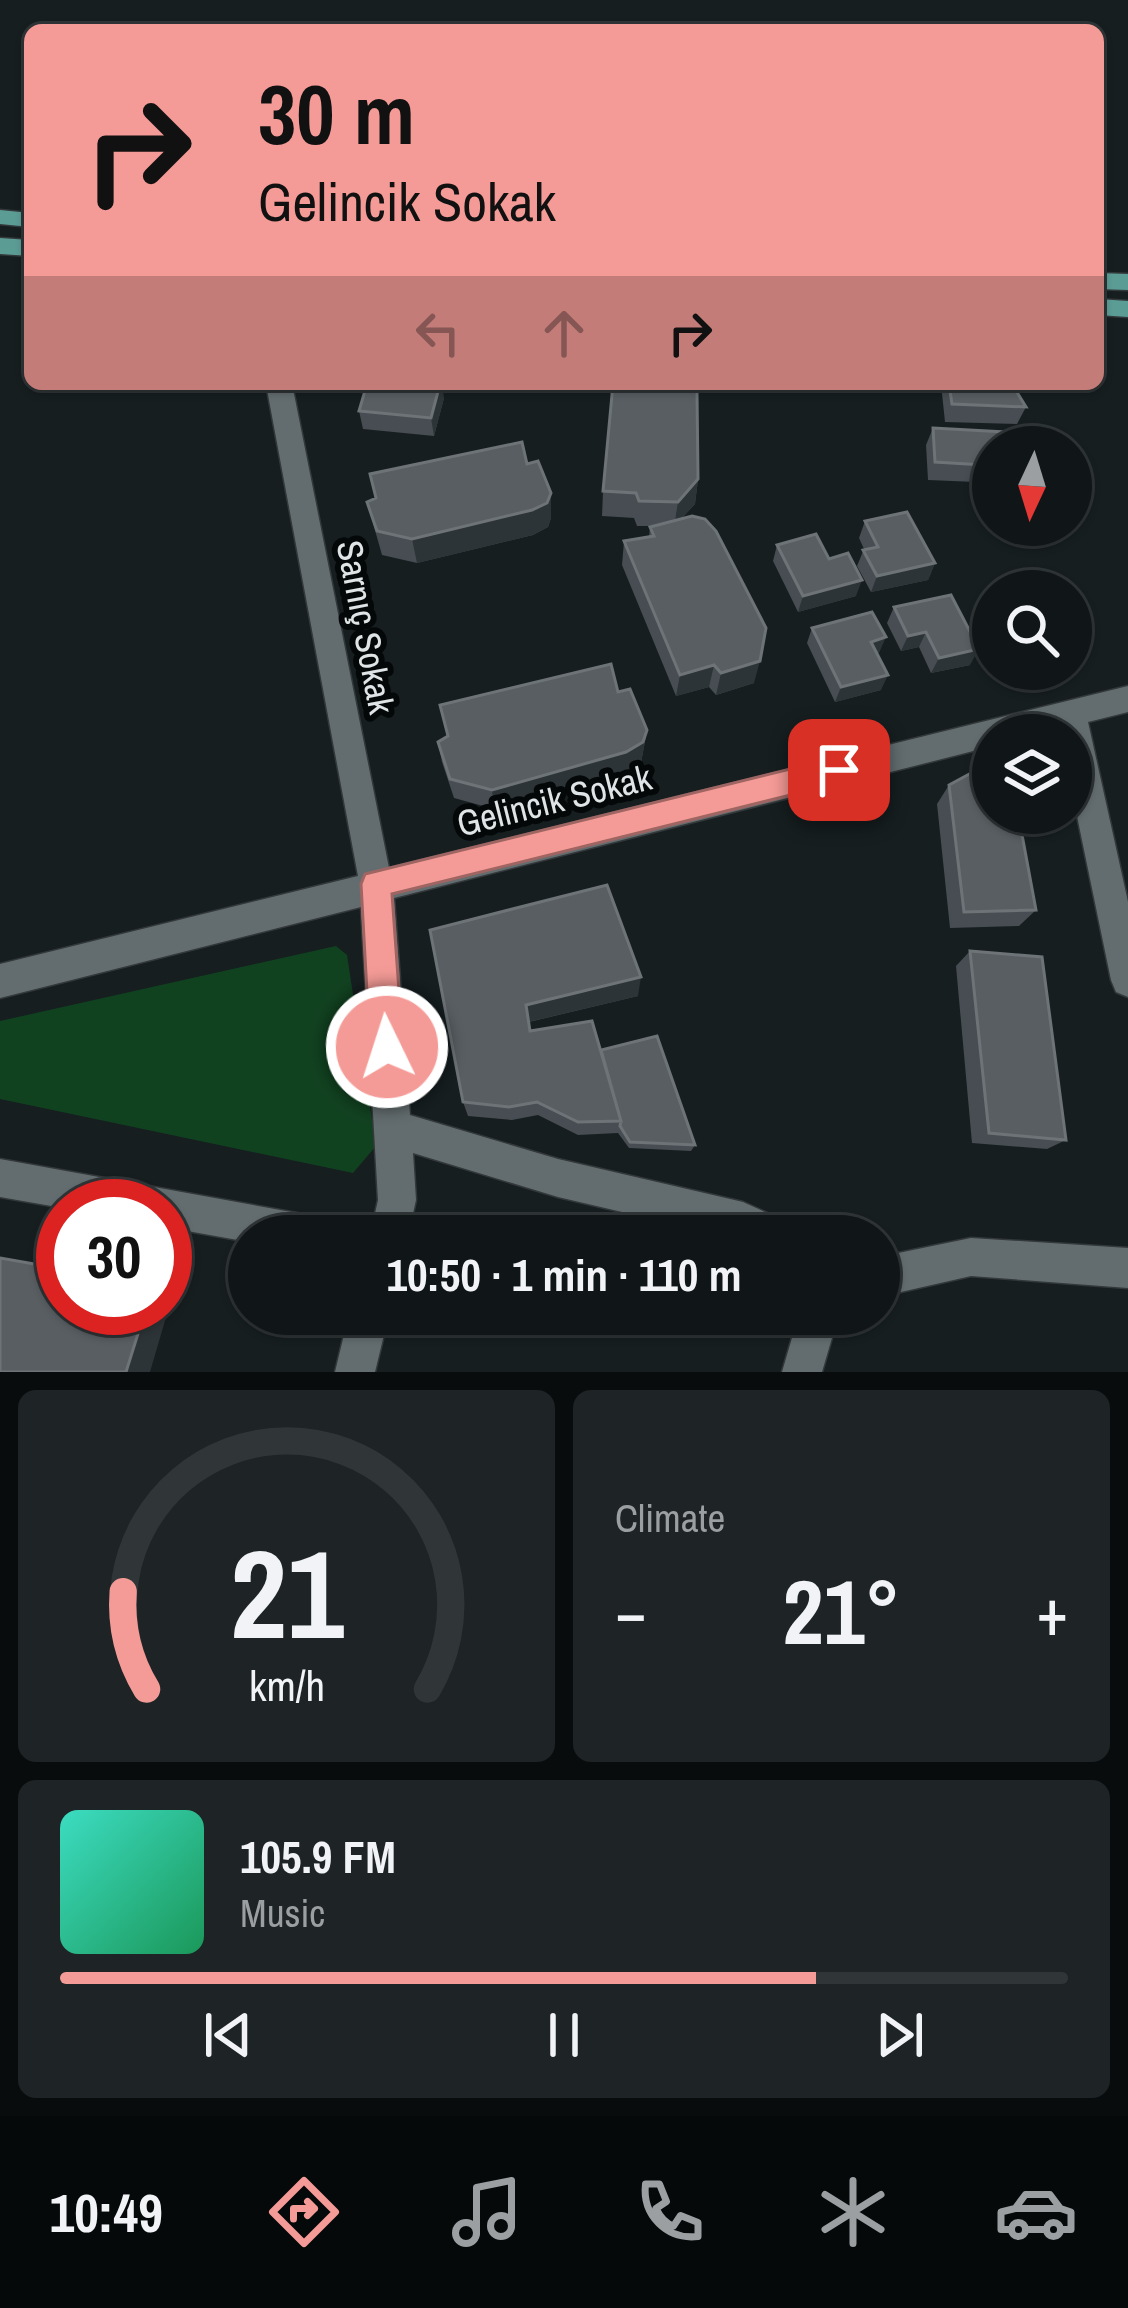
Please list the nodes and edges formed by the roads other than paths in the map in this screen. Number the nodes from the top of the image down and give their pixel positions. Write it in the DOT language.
graph roads {
  1 [pos="280,390"];
  2 [pos="1128,699"];
  3 [pos="1071,713"];
  4 [pos="376,884"];
  5 [pos="1128,980"];
  6 [pos="0,981"];
  7 [pos="392,1128"];
  8 [pos="0,1178"];
  9 [pos="36,1185"];
  10 [pos="192,1213"];
  11 [pos="394,1215"];
  12 [pos="717,1215"];
  13 [pos="228,1219"];
  14 [pos="1128,1268"];
  15 [pos="900,1272"];
  16 [pos="364,1335"];
  17 [pos="813,1335"];
  18 [pos="355,1372"];
  19 [pos="802,1372"];
  1 -- 4 [label="street, Sarnıç Sokak"];
  2 -- 3 [label="street, Gelincik Sokak"];
  3 -- 4 [label="street, Gelincik Sokak"];
  3 -- 5 [label="street"];
  4 -- 6 [label="street, Gelincik Sokak"];
  4 -- 7 [label="street, Sarnıç Sokak"];
  7 -- 11 [label="street, Sarnıç Sokak"];
  7 -- 12 [label="street"];
  8 -- 9 [label="street"];
  10 -- 13 [label="street"];
  14 -- 15 [label="street"];
  16 -- 18 [label="street"];
  17 -- 19 [label="street"];
}
